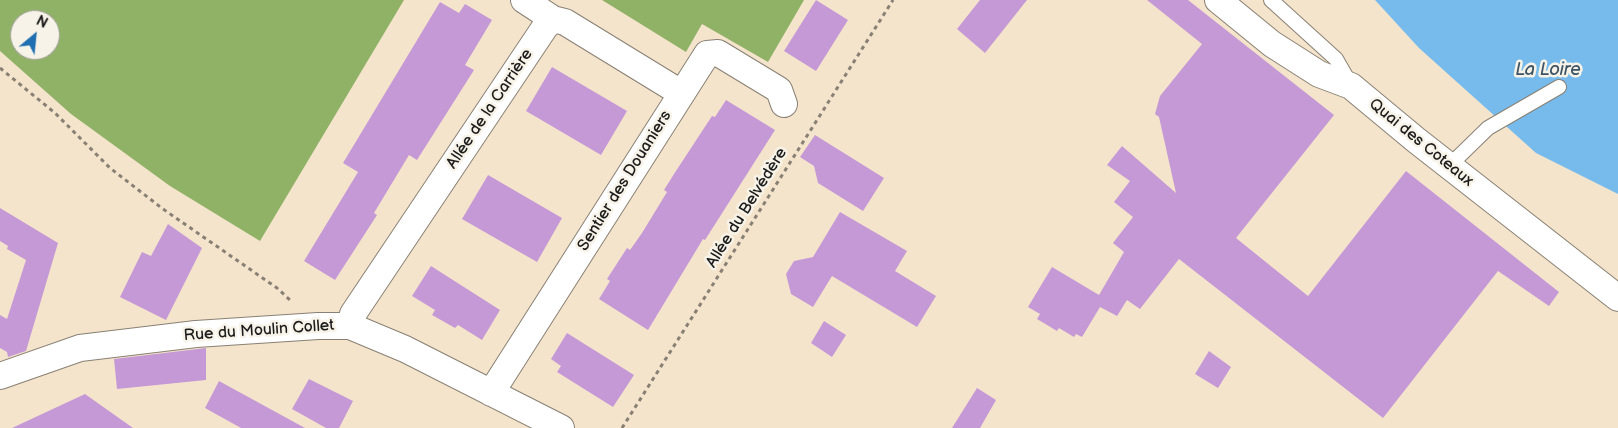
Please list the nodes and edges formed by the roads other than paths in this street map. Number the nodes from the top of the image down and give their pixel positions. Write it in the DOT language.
graph roads {
  1 [pos="524,0"];
  2 [pos="1218,0"];
  3 [pos="1270,0"];
  4 [pos="553,19"];
  5 [pos="1351,86"];
  6 [pos="1559,87"];
  7 [pos="681,93"];
  8 [pos="784,104"];
  9 [pos="1449,166"];
  10 [pos="1618,298"];
  11 [pos="350,326"];
  12 [pos="0,376"];
  13 [pos="491,393"];
  14 [pos="560,428"];
  1 -- 4 [label="street"];
  2 -- 5 [label="street, Quai des Coteaux"];
  3 -- 5 [label="lane"];
  4 -- 7 [label="street"];
  4 -- 11 [label="street, Allée de la Carrière"];
  5 -- 9 [label="street, Quai des Coteaux"];
  6 -- 9 [label="lane"];
  7 -- 8 [label="street, Sentier des Douaniers"];
  7 -- 13 [label="street, Sentier des Douaniers"];
  9 -- 10 [label="street, Quai des Coteaux"];
  11 -- 12 [label="street, Rue du Moulin Collet"];
  11 -- 13 [label="street, Rue du Moulin Collet"];
  13 -- 14 [label="street, Rue du Moulin Collet"];
}
